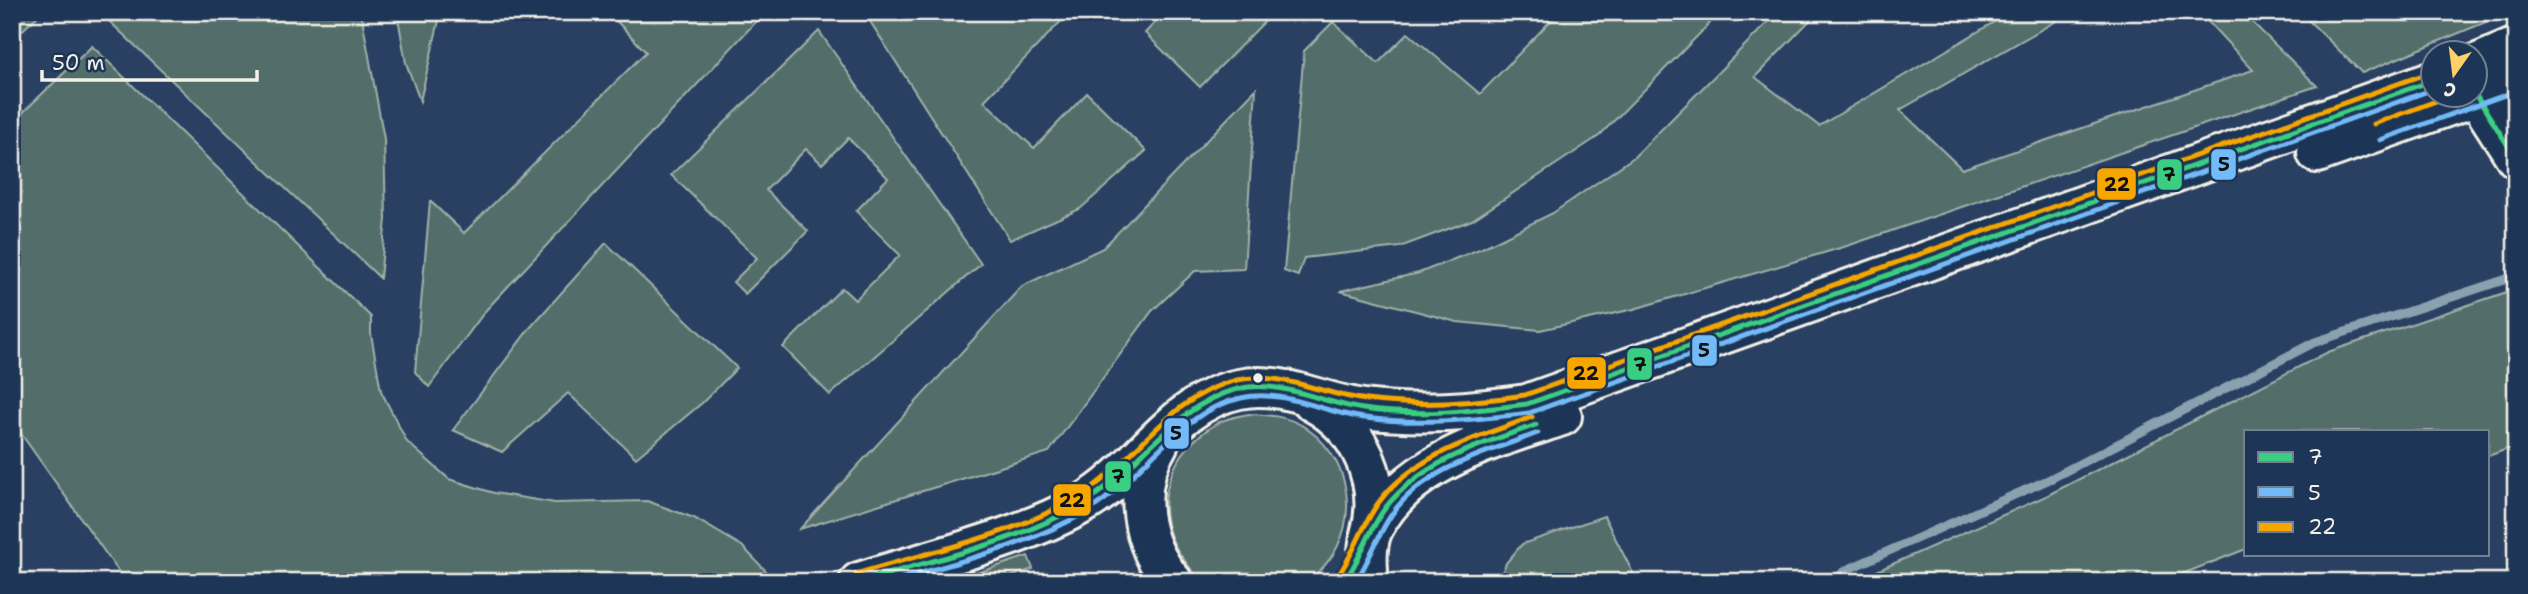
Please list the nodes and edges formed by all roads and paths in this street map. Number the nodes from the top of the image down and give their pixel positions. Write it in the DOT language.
graph roads {
  1 [pos="2516,47"];
  2 [pos="2490,71"];
  3 [pos="2516,82"];
  4 [pos="2490,84"];
  5 [pos="2420,85"];
  6 [pos="2420,105"];
  7 [pos="2488,108"];
  8 [pos="2516,158"];
  9 [pos="1299,394"];
  10 [pos="1167,432"];
  11 [pos="1372,531"];
  12 [pos="859,582"];
  13 [pos="1173,582"];
  14 [pos="1344,582"];
  15 [pos="1369,582"];
  1 -- 2 [label="main road"];
  3 -- 4 [label="main road"];
  5 -- 9 [label="main road"];
  6 -- 11 [label="main road"];
  7 -- 8 [label="main road"];
  9 -- 10 [label="main road"];
  9 -- 11 [label="main road"];
  10 -- 12 [label="main road"];
  10 -- 13 [label="main road"];
  11 -- 14 [label="main road"];
  11 -- 15 [label="main road"];
}
